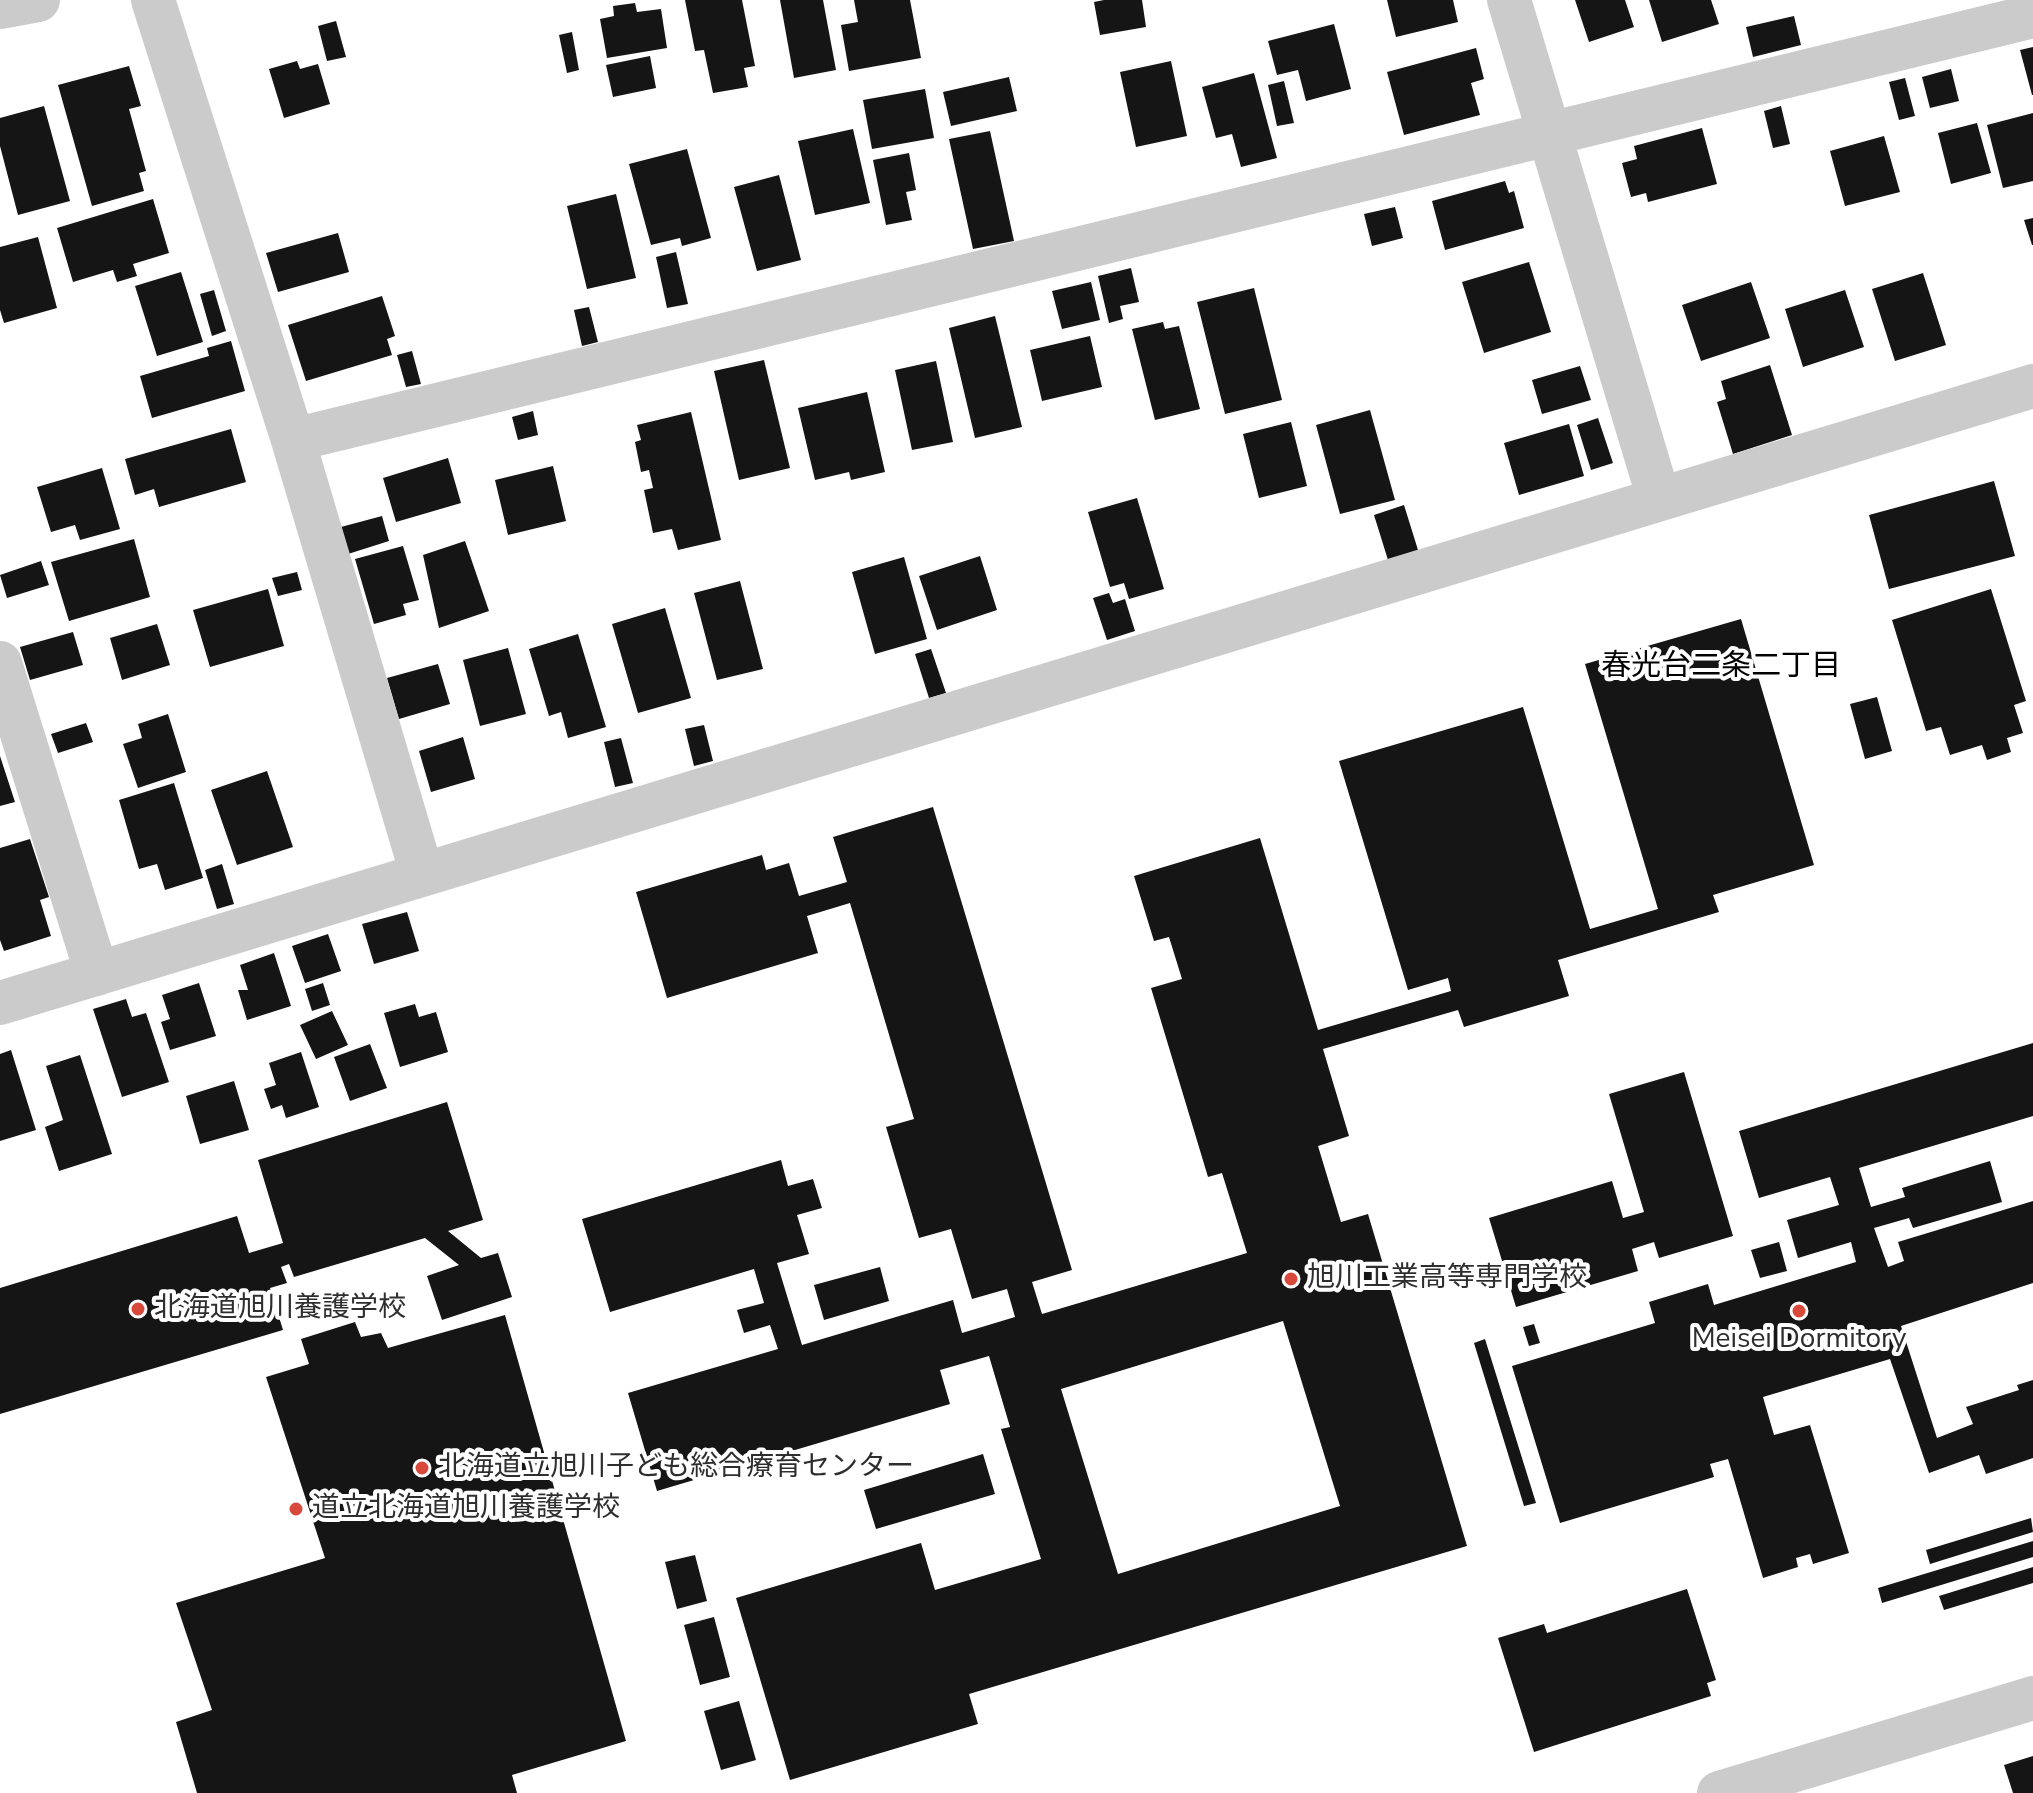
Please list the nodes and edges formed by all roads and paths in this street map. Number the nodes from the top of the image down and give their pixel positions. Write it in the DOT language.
graph roads {
  1 [pos="38,0"];
  2 [pos="153,0"];
  3 [pos="1509,0"];
  4 [pos="0,7"];
  5 [pos="2033,16"];
  6 [pos="1550,135"];
  7 [pos="2033,386"];
  8 [pos="293,440"];
  9 [pos="1659,499"];
  10 [pos="0,663"];
  11 [pos="422,874"];
  12 [pos="97,974"];
  13 [pos="0,1003"];
  14 [pos="2033,1698"];
  15 [pos="1719,1793"];
  1 -- 4 [label="street"];
  2 -- 8 [label="street"];
  3 -- 6 [label="street"];
  5 -- 6 [label="street"];
  6 -- 8 [label="street"];
  6 -- 9 [label="street"];
  7 -- 9 [label="street"];
  8 -- 11 [label="street"];
  9 -- 11 [label="street"];
  10 -- 12 [label="street"];
  11 -- 12 [label="street"];
  12 -- 13 [label="street"];
  14 -- 15 [label="street"];
}
